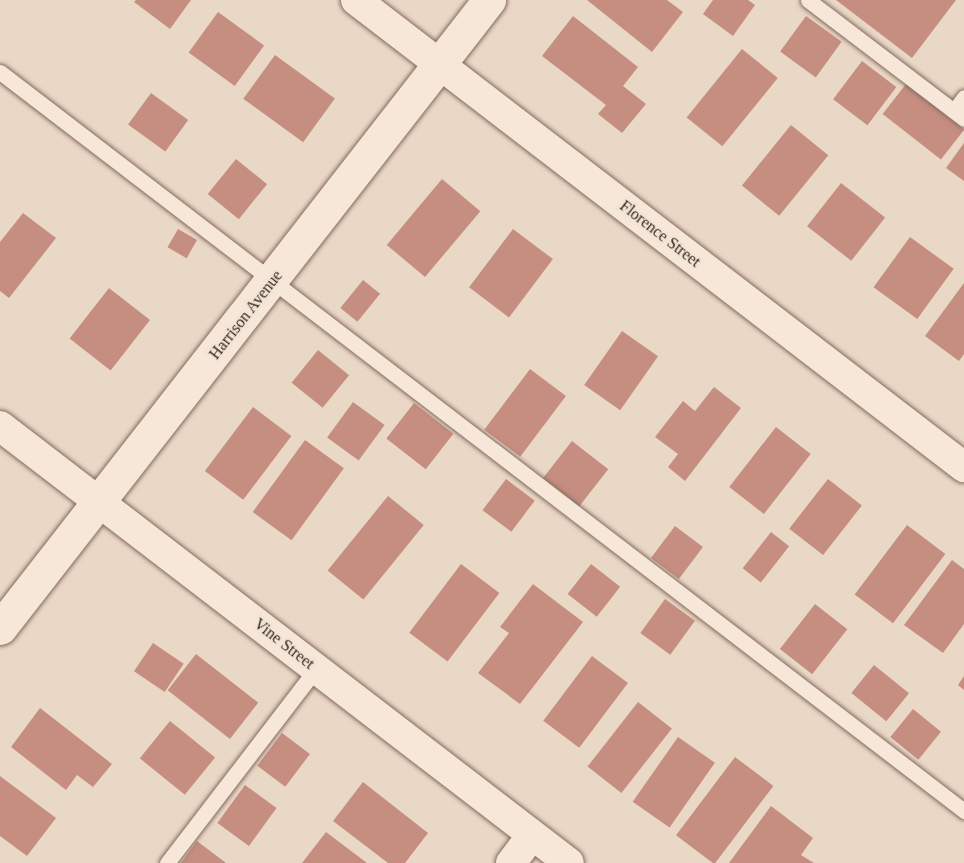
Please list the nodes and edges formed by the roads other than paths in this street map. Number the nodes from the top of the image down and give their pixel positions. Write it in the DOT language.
graph roads {
  1 [pos="356,0"];
  2 [pos="489,0"];
  3 [pos="808,0"];
  4 [pos="440,64"];
  5 [pos="0,72"];
  6 [pos="964,97"];
  7 [pos="959,115"];
  8 [pos="273,282"];
  9 [pos="0,426"];
  10 [pos="964,467"];
  11 [pos="98,501"];
  12 [pos="0,628"];
  13 [pos="316,669"];
  14 [pos="964,811"];
  15 [pos="532,835"];
  16 [pos="167,863"];
  17 [pos="511,863"];
  18 [pos="569,863"];
  1 -- 4 [label="street, Florence Street"];
  2 -- 4 [label="street, Harrison Avenue"];
  3 -- 7 [label="lane"];
  4 -- 8 [label="street, Harrison Avenue"];
  4 -- 10 [label="street, Florence Street"];
  5 -- 8 [label="lane"];
  6 -- 7 [label="lane"];
  8 -- 11 [label="street, Harrison Avenue"];
  8 -- 14 [label="lane"];
  9 -- 11 [label="street, Vine Street"];
  11 -- 12 [label="street, Harrison Avenue"];
  11 -- 13 [label="street, Vine Street"];
  13 -- 15 [label="street, Vine Street"];
  13 -- 16 [label="lane"];
  15 -- 17 [label="street"];
  15 -- 18 [label="street, Vine Street"];
}
